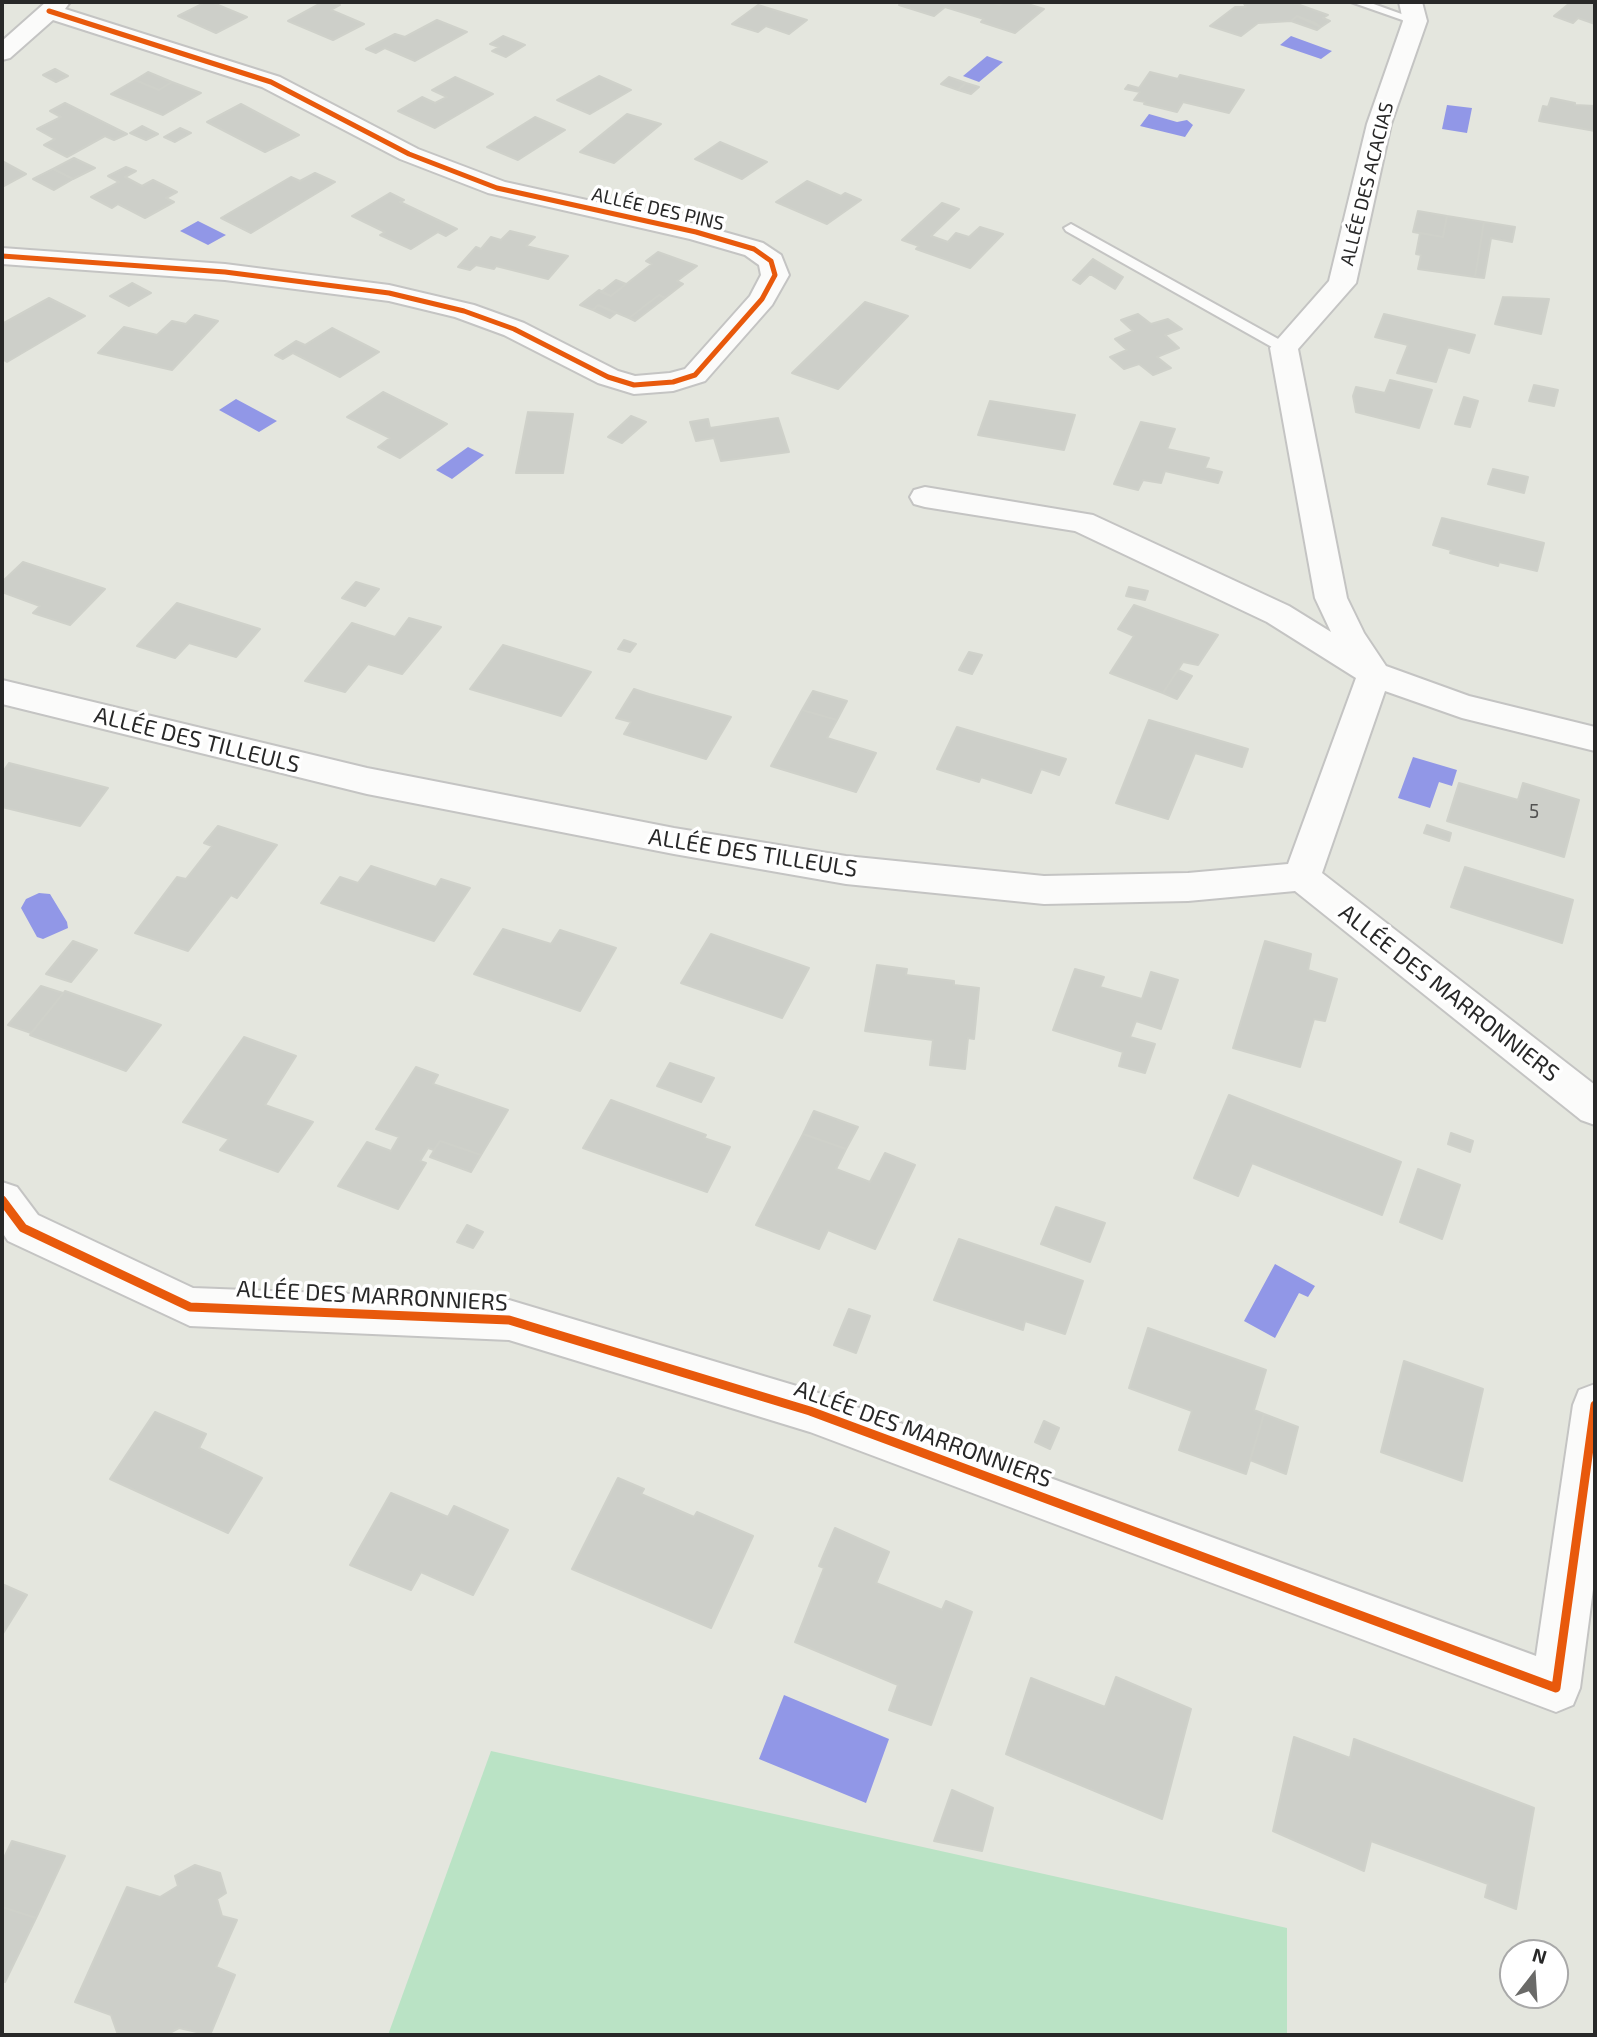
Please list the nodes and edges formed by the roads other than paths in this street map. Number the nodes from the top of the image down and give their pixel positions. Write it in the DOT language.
graph roads {
  1 [pos="1357,2"];
  2 [pos="54,6"];
  3 [pos="1413,11"];
  4 [pos="2,53"];
  5 [pos="1071,228"];
  6 [pos="2,256"];
  7 [pos="1284,348"];
  8 [pos="925,497"];
  9 [pos="1374,674"];
  10 [pos="2,692"];
  11 [pos="1595,739"];
  12 [pos="1303,877"];
  13 [pos="1595,1108"];
  14 [pos="2,1200"];
  15 [pos="1595,1405"];
  1 -- 3 [label="lane"];
  2 -- 4 [label="street"];
  2 -- 6 [label="street, ALLÉE DES PINS"];
  3 -- 7 [label="street, ALLÉE DES ACACIAS"];
  5 -- 7 [label="lane"];
  7 -- 9 [label="street"];
  8 -- 9 [label="street"];
  9 -- 11 [label="street"];
  9 -- 12 [label="street"];
  10 -- 12 [label="street, ALLÉE DES TILLEULS"];
  12 -- 13 [label="street, ALLÉE DES MARRONNIERS"];
  14 -- 15 [label="street, ALLÉE DES MARRONNIERS"];
}
